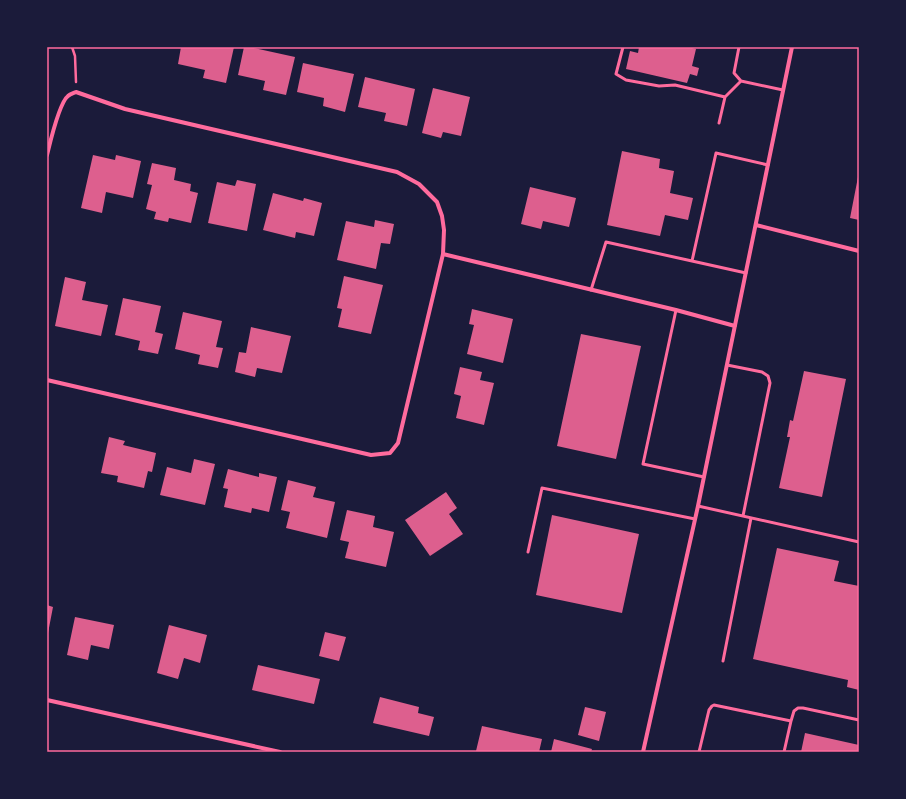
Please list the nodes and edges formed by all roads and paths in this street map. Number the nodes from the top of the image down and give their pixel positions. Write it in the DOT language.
graph roads {
  1 [pos="72,47"];
  2 [pos="623,47"];
  3 [pos="739,47"];
  4 [pos="792,47"];
  5 [pos="742,81"];
  6 [pos="783,90"];
  7 [pos="76,92"];
  8 [pos="724,97"];
  9 [pos="719,123"];
  10 [pos="47,155"];
  11 [pos="768,165"];
  12 [pos="756,224"];
  13 [pos="859,251"];
  14 [pos="443,254"];
  15 [pos="692,261"];
  16 [pos="746,273"];
  17 [pos="591,290"];
  18 [pos="676,310"];
  19 [pos="735,326"];
  20 [pos="727,365"];
  21 [pos="47,380"];
  22 [pos="704,477"];
  23 [pos="698,506"];
  24 [pos="743,516"];
  25 [pos="751,518"];
  26 [pos="695,519"];
  27 [pos="859,542"];
  28 [pos="528,552"];
  29 [pos="723,661"];
  30 [pos="47,700"];
  31 [pos="859,720"];
  32 [pos="791,721"];
  33 [pos="280,752"];
  34 [pos="643,752"];
  35 [pos="699,752"];
  36 [pos="784,752"];
  1 -- 7 [label="path"];
  2 -- 8 [label="lane"];
  3 -- 5 [label="lane"];
  4 -- 6 [label="street"];
  5 -- 6 [label="lane"];
  5 -- 8 [label="lane"];
  6 -- 11 [label="street"];
  7 -- 10 [label="street"];
  7 -- 14 [label="street"];
  8 -- 9 [label="lane"];
  11 -- 12 [label="street"];
  11 -- 15 [label="lane"];
  12 -- 13 [label="street"];
  12 -- 16 [label="street"];
  14 -- 17 [label="street"];
  14 -- 21 [label="street"];
  15 -- 16 [label="lane"];
  15 -- 17 [label="lane"];
  16 -- 19 [label="street"];
  17 -- 18 [label="street"];
  18 -- 19 [label="street"];
  18 -- 22 [label="lane"];
  19 -- 20 [label="street"];
  20 -- 22 [label="street"];
  20 -- 24 [label="lane"];
  22 -- 23 [label="street"];
  23 -- 24 [label="lane"];
  23 -- 26 [label="street"];
  24 -- 25 [label="lane"];
  25 -- 27 [label="lane"];
  25 -- 29 [label="lane"];
  26 -- 28 [label="lane"];
  26 -- 34 [label="street"];
  30 -- 33 [label="street"];
  31 -- 32 [label="lane"];
  32 -- 35 [label="lane"];
  32 -- 36 [label="lane"];
}
